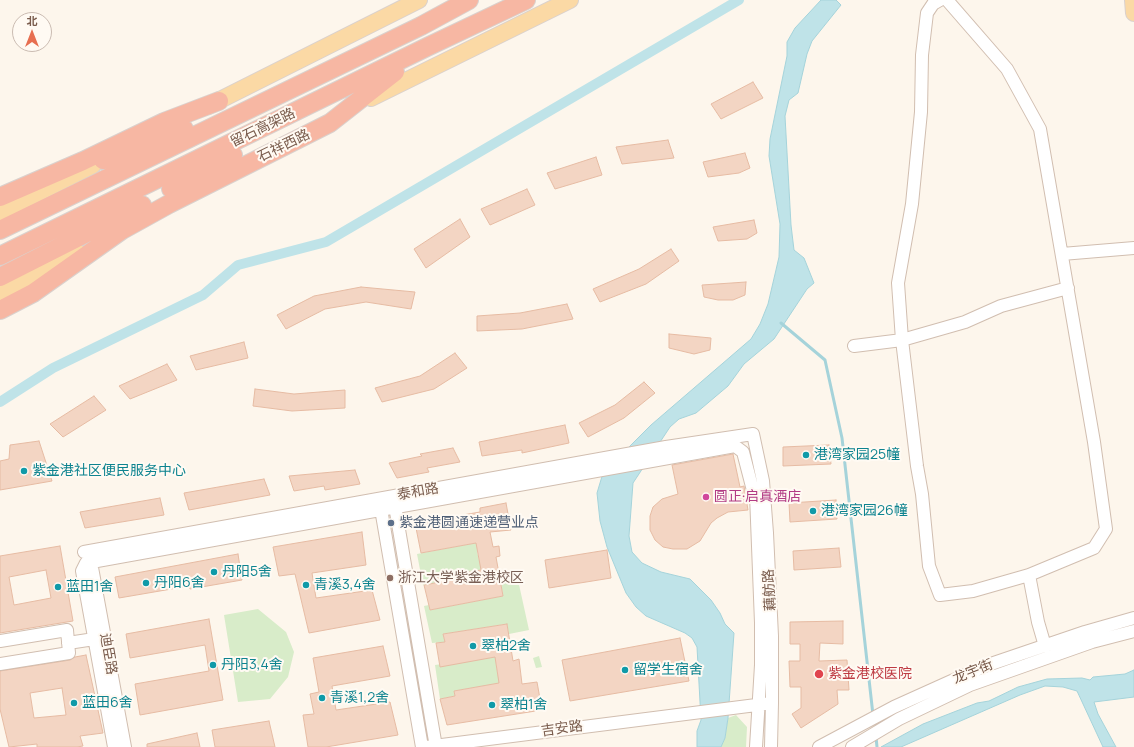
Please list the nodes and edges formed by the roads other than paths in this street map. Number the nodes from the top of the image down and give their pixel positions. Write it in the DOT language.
graph roads {
  1 [pos="419,0"];
  2 [pos="469,0"];
  3 [pos="526,0"];
  4 [pos="570,0"];
  5 [pos="940,0"];
  6 [pos="947,0"];
  7 [pos="1132,0"];
  8 [pos="1134,13"];
  9 [pos="421,26"];
  10 [pos="427,47"];
  11 [pos="345,88"];
  12 [pos="219,101"];
  13 [pos="330,123"];
  14 [pos="103,160"];
  15 [pos="0,197"];
  16 [pos="0,212"];
  17 [pos="123,222"];
  18 [pos="0,230"];
  19 [pos="1134,248"];
  20 [pos="1062,254"];
  21 [pos="0,256"];
  22 [pos="0,277"];
  23 [pos="1068,288"];
  24 [pos="0,295"];
  25 [pos="0,310"];
  26 [pos="902,340"];
  27 [pos="854,346"];
  28 [pos="750,435"];
  29 [pos="661,455"];
  30 [pos="601,464"];
  31 [pos="756,502"];
  32 [pos="394,506"];
  33 [pos="381,509"];
  34 [pos="87,559"];
  35 [pos="1029,575"];
  36 [pos="1134,618"];
  37 [pos="1134,632"];
  38 [pos="104,638"];
  39 [pos="0,641"];
  40 [pos="68,643"];
  41 [pos="1045,646"];
  42 [pos="0,664"];
  43 [pos="772,703"];
  44 [pos="758,704"];
  45 [pos="856,744"];
  46 [pos="114,747"];
  47 [pos="125,747"];
  48 [pos="422,747"];
  49 [pos="432,747"];
  50 [pos="756,747"];
  51 [pos="771,747"];
  52 [pos="820,747"];
  1 -- 12 [label="main road"];
  2 -- 9 [label="highway, 留石高架路"];
  3 -- 10 [label="highway, 留石高架路"];
  4 -- 13 [label="main road, 石祥西路"];
  5 -- 26 [label="street"];
  6 -- 20 [label="street"];
  7 -- 8 [label="main road"];
  9 -- 14 [label="highway"];
  9 -- 18 [label="highway, 留石高架路"];
  10 -- 11 [label="highway, 留石高架路"];
  10 -- 13 [label="highway"];
  11 -- 17 [label="highway"];
  11 -- 21 [label="highway, 留石高架路"];
  12 -- 14 [label="main road"];
  12 -- 15 [label="highway"];
  13 -- 17 [label="highway, 石祥西路"];
  14 -- 16 [label="main road"];
  17 -- 22 [label="highway"];
  17 -- 24 [label="main road, 石祥西路"];
  17 -- 25 [label="highway"];
  19 -- 20 [label="street"];
  20 -- 23 [label="street"];
  23 -- 26 [label="street"];
  23 -- 35 [label="street"];
  26 -- 27 [label="street"];
  26 -- 35 [label="street"];
  28 -- 29 [label="street, 泰和路"];
  28 -- 31 [label="street, 藕舫路"];
  28 -- 43 [label="street, 藕舫路"];
  29 -- 30 [label="street, 泰和路"];
  29 -- 31 [label="street"];
  30 -- 32 [label="street, 泰和路"];
  30 -- 34 [label="street, 泰和路"];
  31 -- 44 [label="street, 藕舫路"];
  32 -- 33 [label="street, 泰和路"];
  32 -- 49 [label="street"];
  33 -- 34 [label="street, 泰和路"];
  33 -- 48 [label="street"];
  34 -- 38 [label="street, 迪臣路"];
  35 -- 41 [label="street"];
  36 -- 41 [label="street, 龙宇街"];
  37 -- 45 [label="street, 龙宇街"];
  38 -- 40 [label="street"];
  38 -- 46 [label="street, 迪臣路"];
  38 -- 47 [label="street, 迪臣路"];
  39 -- 40 [label="street"];
  40 -- 42 [label="street"];
  41 -- 52 [label="street, 龙宇街"];
  43 -- 44 [label="street, 吉安路"];
  43 -- 51 [label="street, 藕舫路"];
  44 -- 49 [label="street, 吉安路"];
  44 -- 50 [label="street, 藕舫路"];
}
